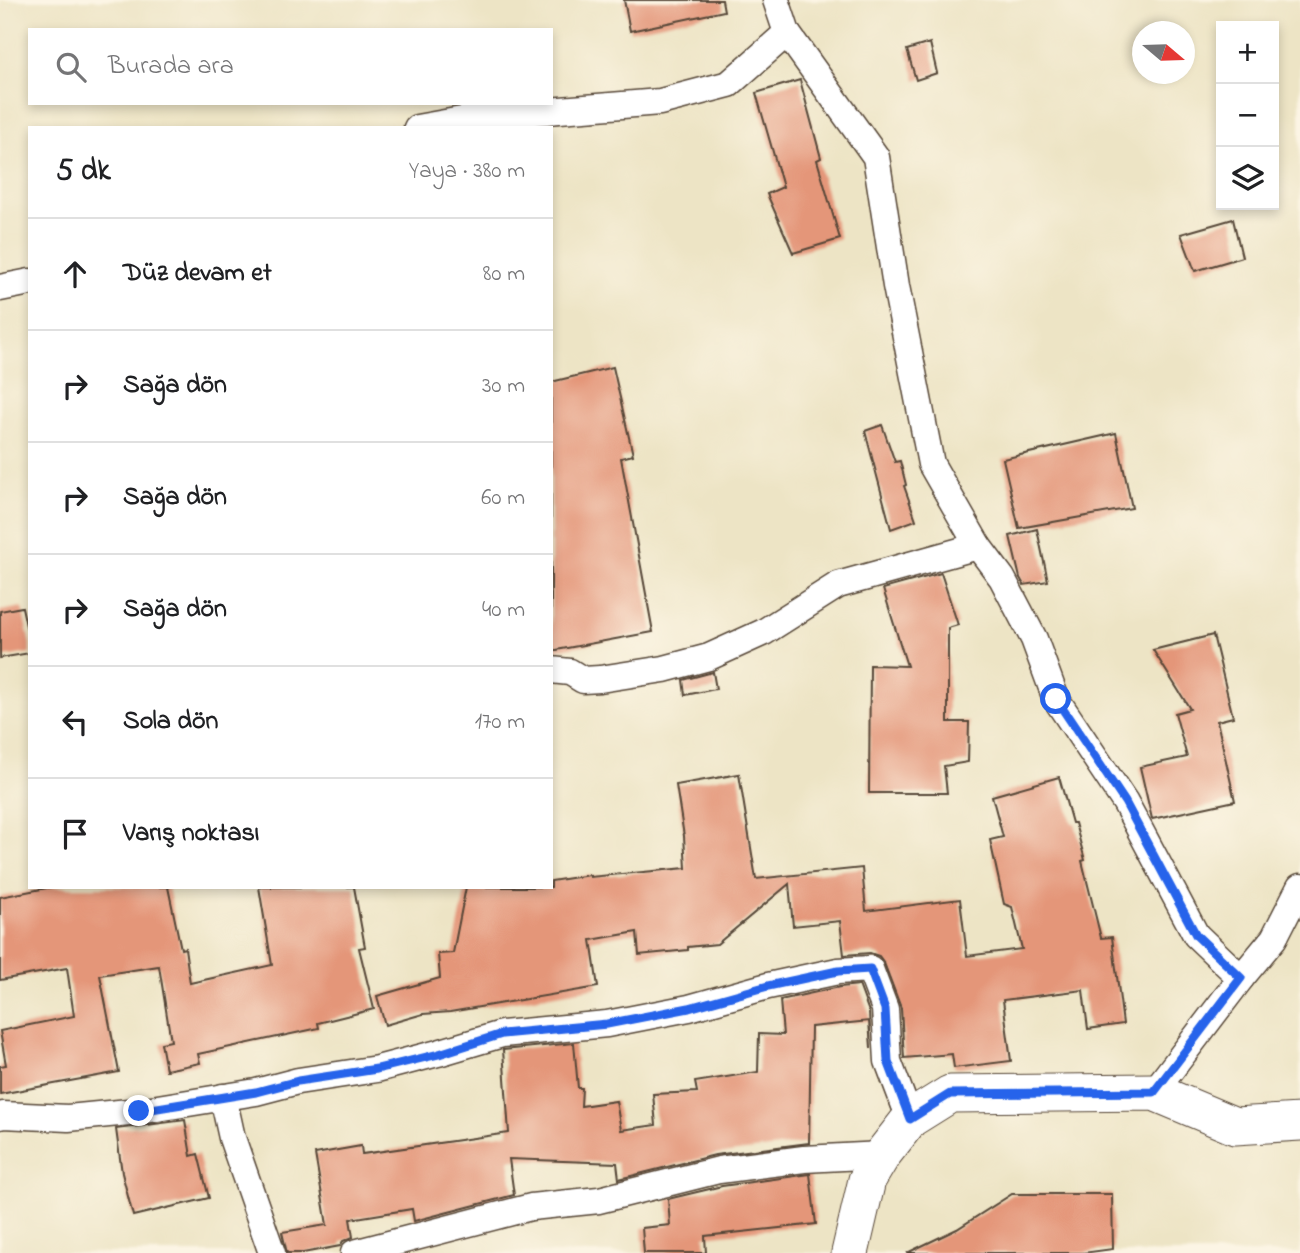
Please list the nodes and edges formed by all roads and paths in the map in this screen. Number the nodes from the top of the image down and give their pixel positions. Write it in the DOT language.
graph roads {
  1 [pos="776,0"];
  2 [pos="787,33"];
  3 [pos="428,126"];
  4 [pos="28,282"];
  5 [pos="0,288"];
  6 [pos="978,546"];
  7 [pos="553,670"];
  8 [pos="1300,887"];
  9 [pos="1241,978"];
  10 [pos="1154,1092"];
  11 [pos="223,1097"];
  12 [pos="0,1116"];
  13 [pos="910,1119"];
  14 [pos="1300,1122"];
  15 [pos="882,1155"];
  16 [pos="272,1253"];
  17 [pos="354,1253"];
  18 [pos="850,1253"];
  1 -- 2 [label="street"];
  2 -- 3 [label="street"];
  2 -- 6 [label="street"];
  4 -- 5 [label="street"];
  6 -- 7 [label="street"];
  6 -- 9 [label="street"];
  8 -- 9 [label="street"];
  9 -- 10 [label="street"];
  10 -- 13 [label="main road"];
  10 -- 14 [label="main road"];
  11 -- 12 [label="street"];
  11 -- 13 [label="street"];
  11 -- 16 [label="street"];
  13 -- 15 [label="main road"];
  15 -- 17 [label="street"];
  15 -- 18 [label="main road"];
}
